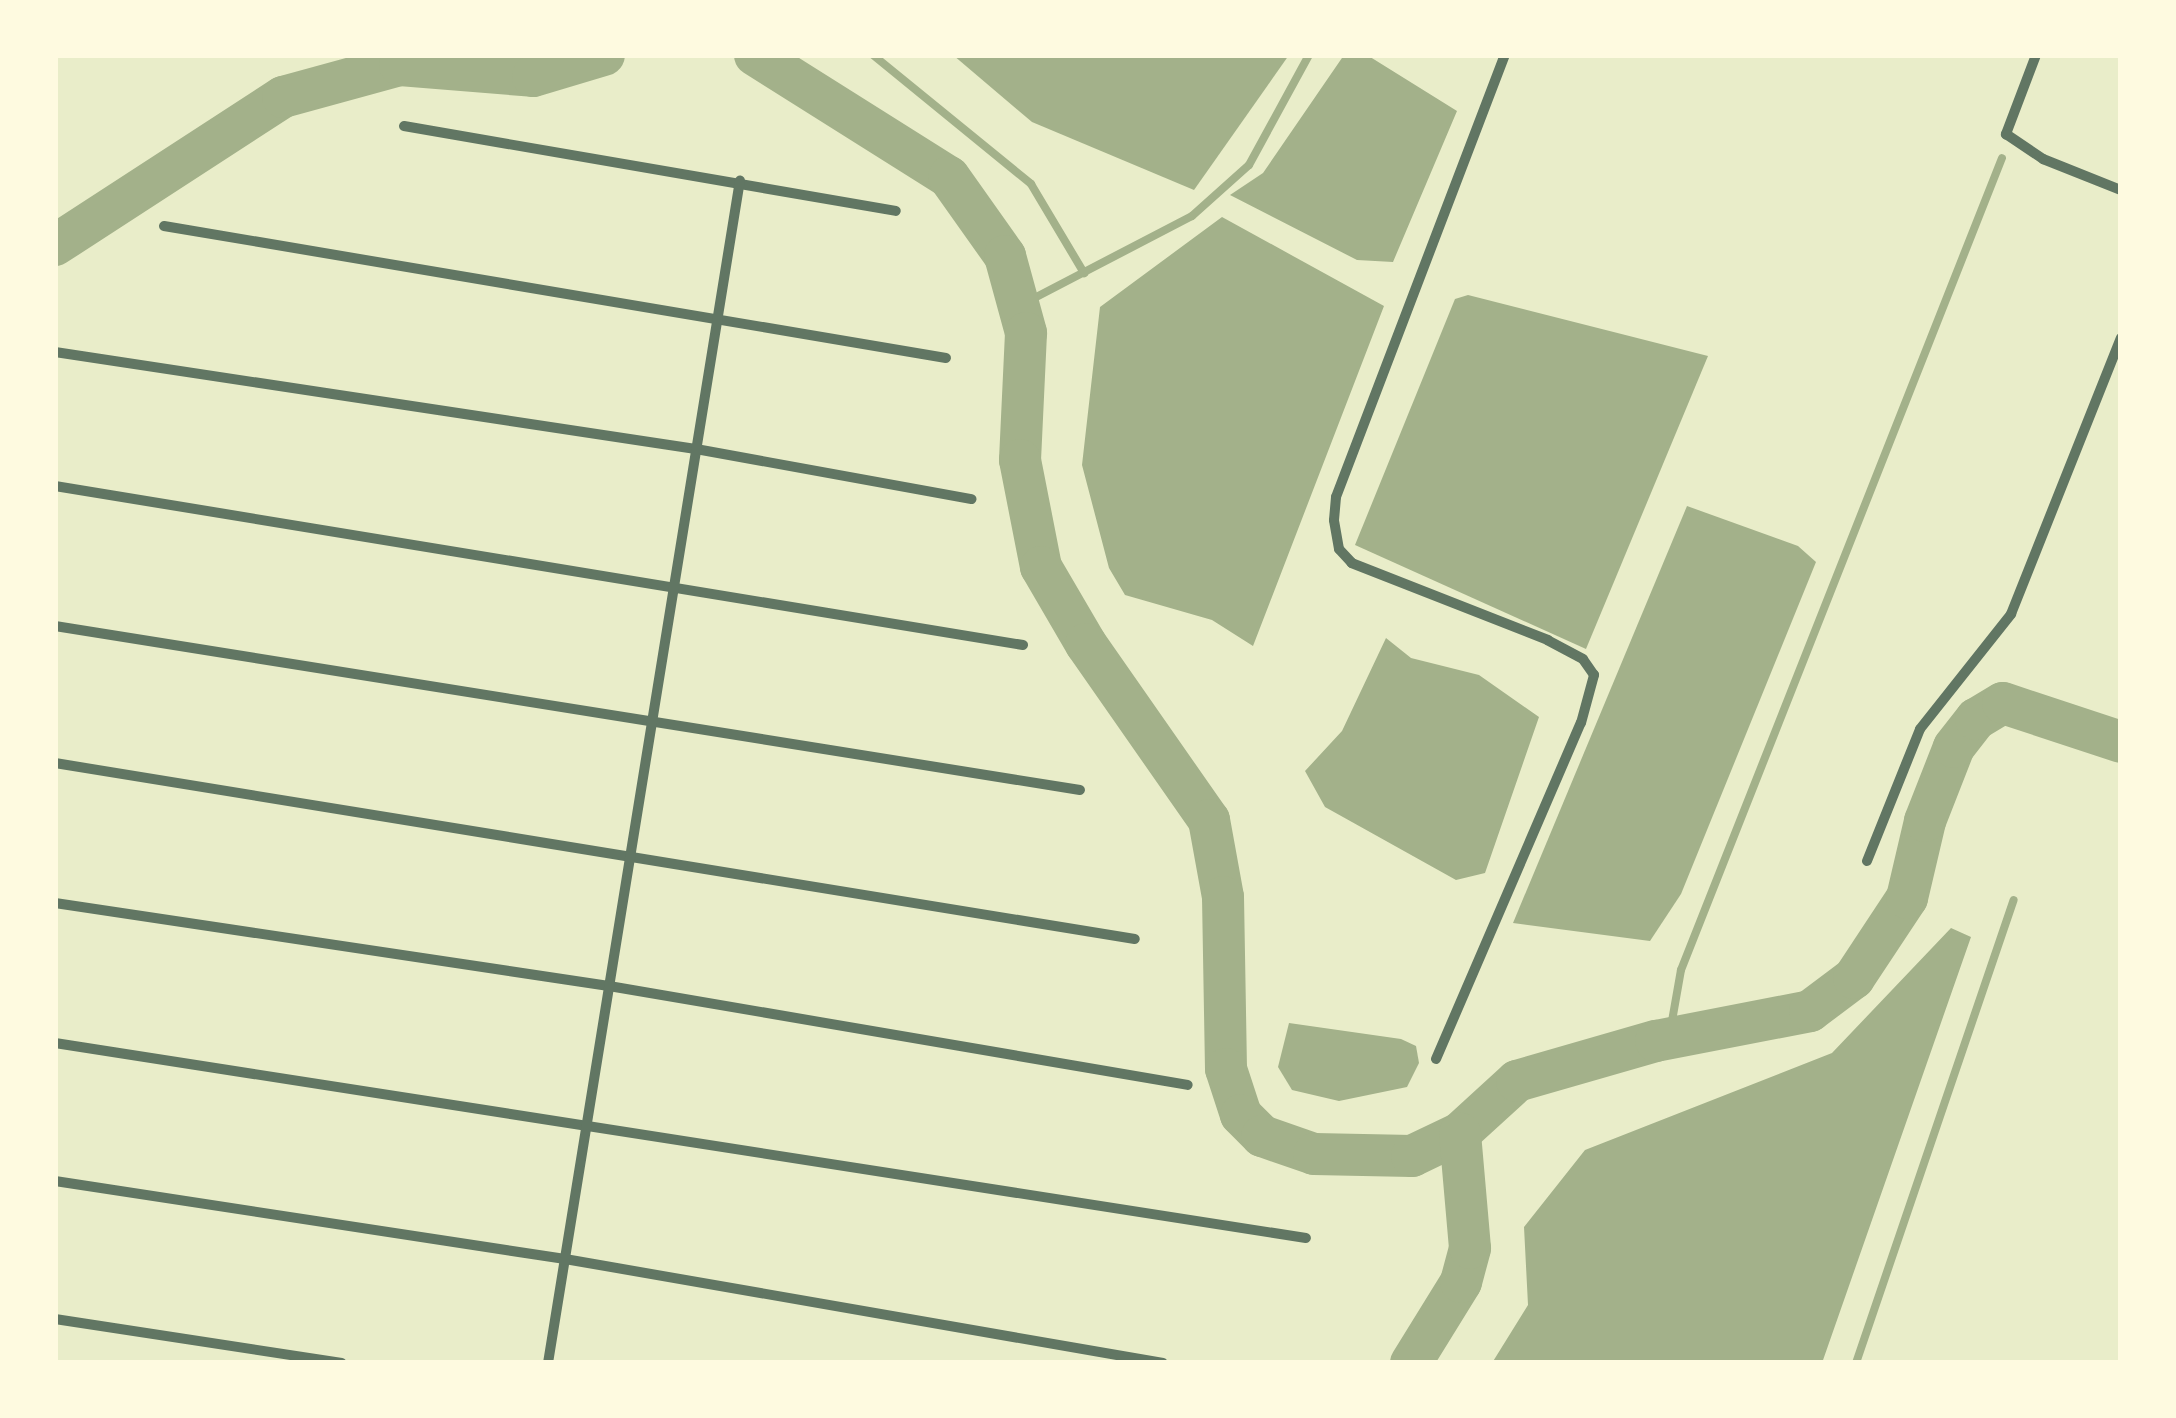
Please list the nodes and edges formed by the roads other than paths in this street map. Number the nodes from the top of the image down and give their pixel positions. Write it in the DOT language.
graph roads {
  1 [pos="1505,55"];
  2 [pos="2036,55"];
  3 [pos="404,126"];
  4 [pos="740,180"];
  5 [pos="2121,190"];
  6 [pos="896,211"];
  7 [pos="164,226"];
  8 [pos="718,315"];
  9 [pos="2121,338"];
  10 [pos="55,352"];
  11 [pos="946,358"];
  12 [pos="696,450"];
  13 [pos="55,486"];
  14 [pos="972,499"];
  15 [pos="674,584"];
  16 [pos="55,626"];
  17 [pos="1023,645"];
  18 [pos="653,717"];
  19 [pos="55,763"];
  20 [pos="1080,790"];
  21 [pos="631,852"];
  22 [pos="1867,861"];
  23 [pos="55,903"];
  24 [pos="1135,939"];
  25 [pos="609,986"];
  26 [pos="55,1043"];
  27 [pos="1436,1058"];
  28 [pos="1188,1085"];
  29 [pos="587,1124"];
  30 [pos="55,1180"];
  31 [pos="1306,1238"];
  32 [pos="565,1259"];
  33 [pos="55,1319"];
  34 [pos="342,1363"];
  35 [pos="548,1363"];
  36 [pos="1163,1363"];
  1 -- 27 [label="street"];
  2 -- 5 [label="street"];
  3 -- 4 [label="street"];
  4 -- 6 [label="street"];
  4 -- 8 [label="street"];
  7 -- 8 [label="street"];
  8 -- 11 [label="street"];
  8 -- 12 [label="street"];
  9 -- 22 [label="street"];
  10 -- 12 [label="street"];
  12 -- 14 [label="street"];
  12 -- 15 [label="street"];
  13 -- 15 [label="street"];
  15 -- 17 [label="street"];
  15 -- 18 [label="street"];
  16 -- 18 [label="street"];
  18 -- 20 [label="street"];
  18 -- 21 [label="street"];
  19 -- 21 [label="street"];
  21 -- 24 [label="street"];
  21 -- 25 [label="street"];
  23 -- 25 [label="street"];
  25 -- 28 [label="street"];
  25 -- 29 [label="street"];
  26 -- 29 [label="street"];
  29 -- 31 [label="street"];
  29 -- 32 [label="street"];
  30 -- 32 [label="street"];
  32 -- 35 [label="street"];
  32 -- 36 [label="street"];
  33 -- 34 [label="street"];
}
